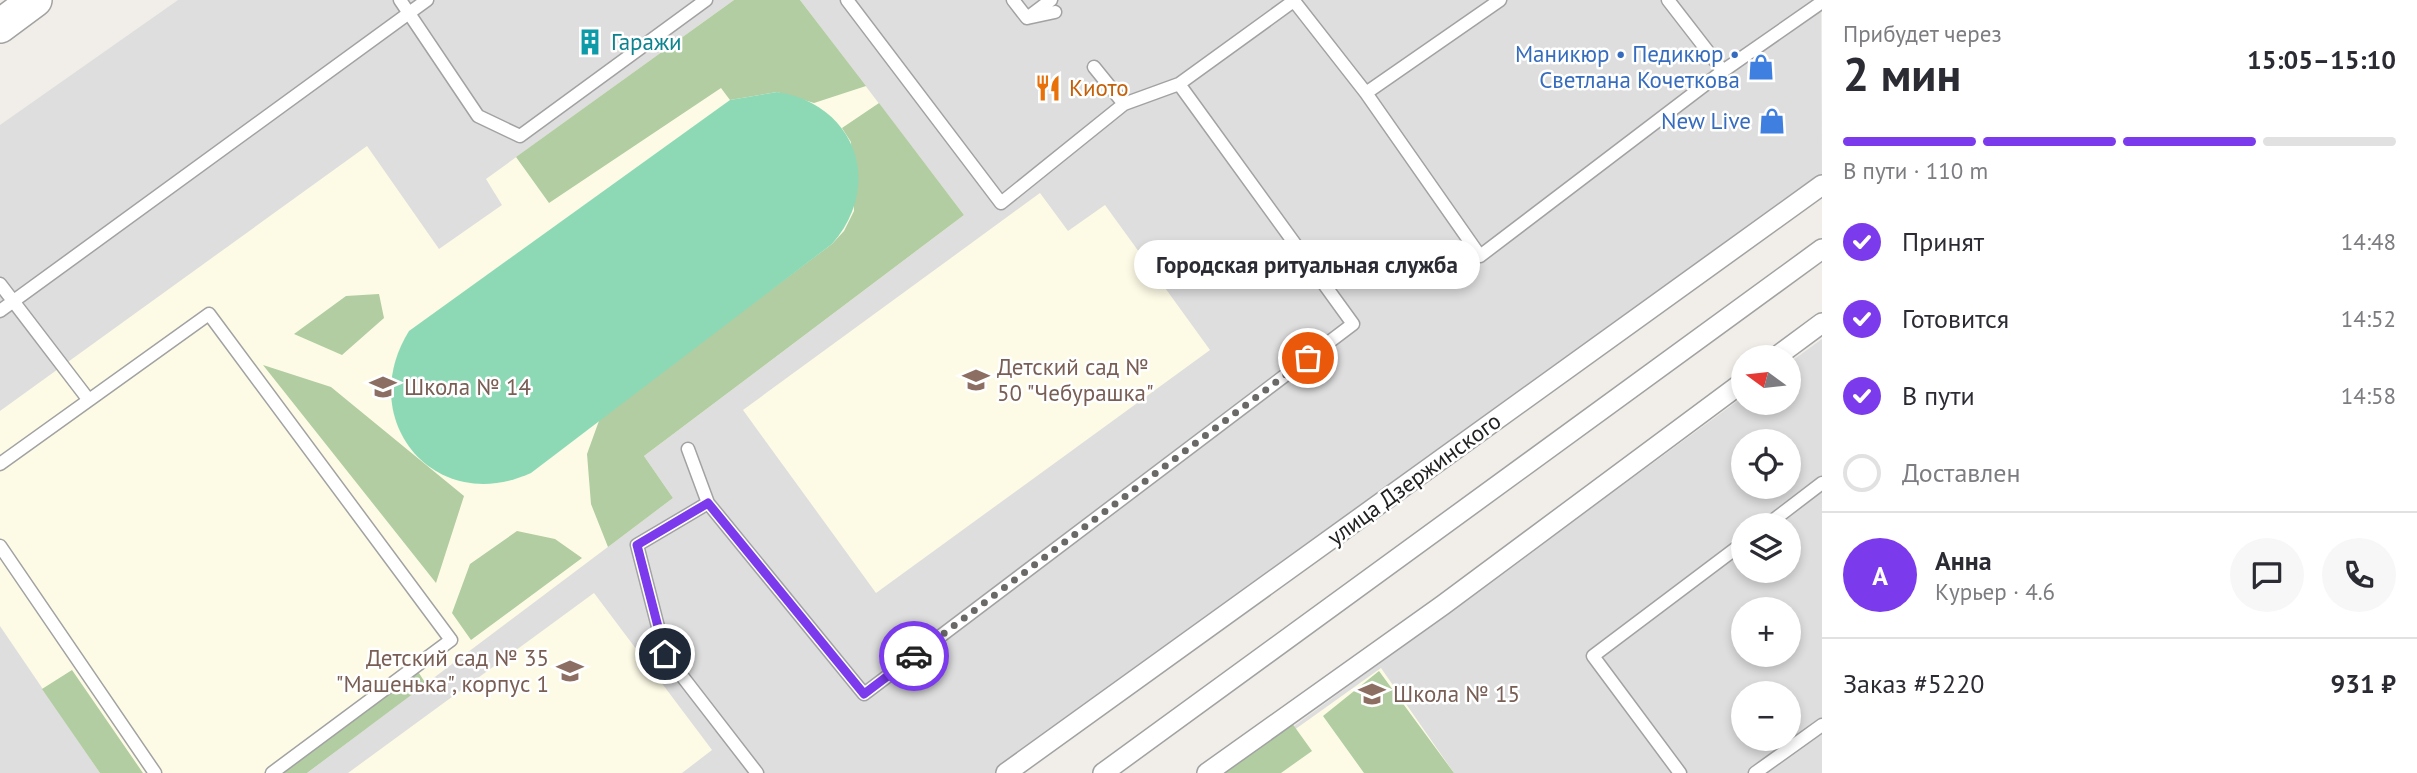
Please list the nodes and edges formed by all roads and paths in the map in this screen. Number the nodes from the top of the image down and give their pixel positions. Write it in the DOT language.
graph roads {
  1 [pos="35,0"];
  2 [pos="400,0"];
  3 [pos="427,0"];
  4 [pos="706,0"];
  5 [pos="847,0"];
  6 [pos="1013,0"];
  7 [pos="1500,0"];
  8 [pos="1668,0"];
  9 [pos="1295,1"];
  10 [pos="1822,2"];
  11 [pos="1053,6"];
  12 [pos="410,12"];
  13 [pos="0,26"];
  14 [pos="1094,67"];
  15 [pos="1723,71"];
  16 [pos="1180,84"];
  17 [pos="1366,93"];
  18 [pos="1124,104"];
  19 [pos="1822,185"];
  20 [pos="1822,249"];
  21 [pos="0,284"];
  22 [pos="14,301"];
  23 [pos="0,311"];
  24 [pos="1822,323"];
  25 [pos="1792,345"];
  26 [pos="1731,391"];
  27 [pos="88,399"];
  28 [pos="688,449"];
  29 [pos="0,464"];
  30 [pos="1822,483"];
  31 [pos="708,503"];
  32 [pos="1783,513"];
  33 [pos="0,546"];
  34 [pos="1731,552"];
  35 [pos="1822,725"];
  36 [pos="155,773"];
  37 [pos="272,773"];
  38 [pos="757,773"];
  39 [pos="1006,773"];
  40 [pos="1103,773"];
  41 [pos="1207,773"];
  42 [pos="1680,773"];
  43 [pos="1755,773"];
  1 -- 13 [label="street"];
  2 -- 12 [label="lane"];
  3 -- 12 [label="lane"];
  4 -- 12 [label="lane"];
  5 -- 18 [label="lane"];
  6 -- 11 [label="lane"];
  7 -- 17 [label="lane"];
  8 -- 15 [label="lane"];
  9 -- 16 [label="lane"];
  9 -- 17 [label="lane"];
  10 -- 15 [label="lane"];
  12 -- 22 [label="lane"];
  14 -- 18 [label="lane"];
  15 -- 17 [label="lane"];
  16 -- 18 [label="lane"];
  16 -- 31 [label="lane"];
  19 -- 39 [label="street, улица Дзержинского"];
  20 -- 40 [label="street"];
  21 -- 22 [label="lane"];
  22 -- 23 [label="lane"];
  22 -- 27 [label="lane"];
  24 -- 25 [label="street"];
  26 -- 41 [label="street"];
  27 -- 29 [label="lane"];
  27 -- 37 [label="lane"];
  28 -- 31 [label="lane"];
  30 -- 32 [label="lane"];
  31 -- 38 [label="lane"];
  33 -- 36 [label="lane"];
  34 -- 42 [label="lane"];
  35 -- 43 [label="lane"];
}
